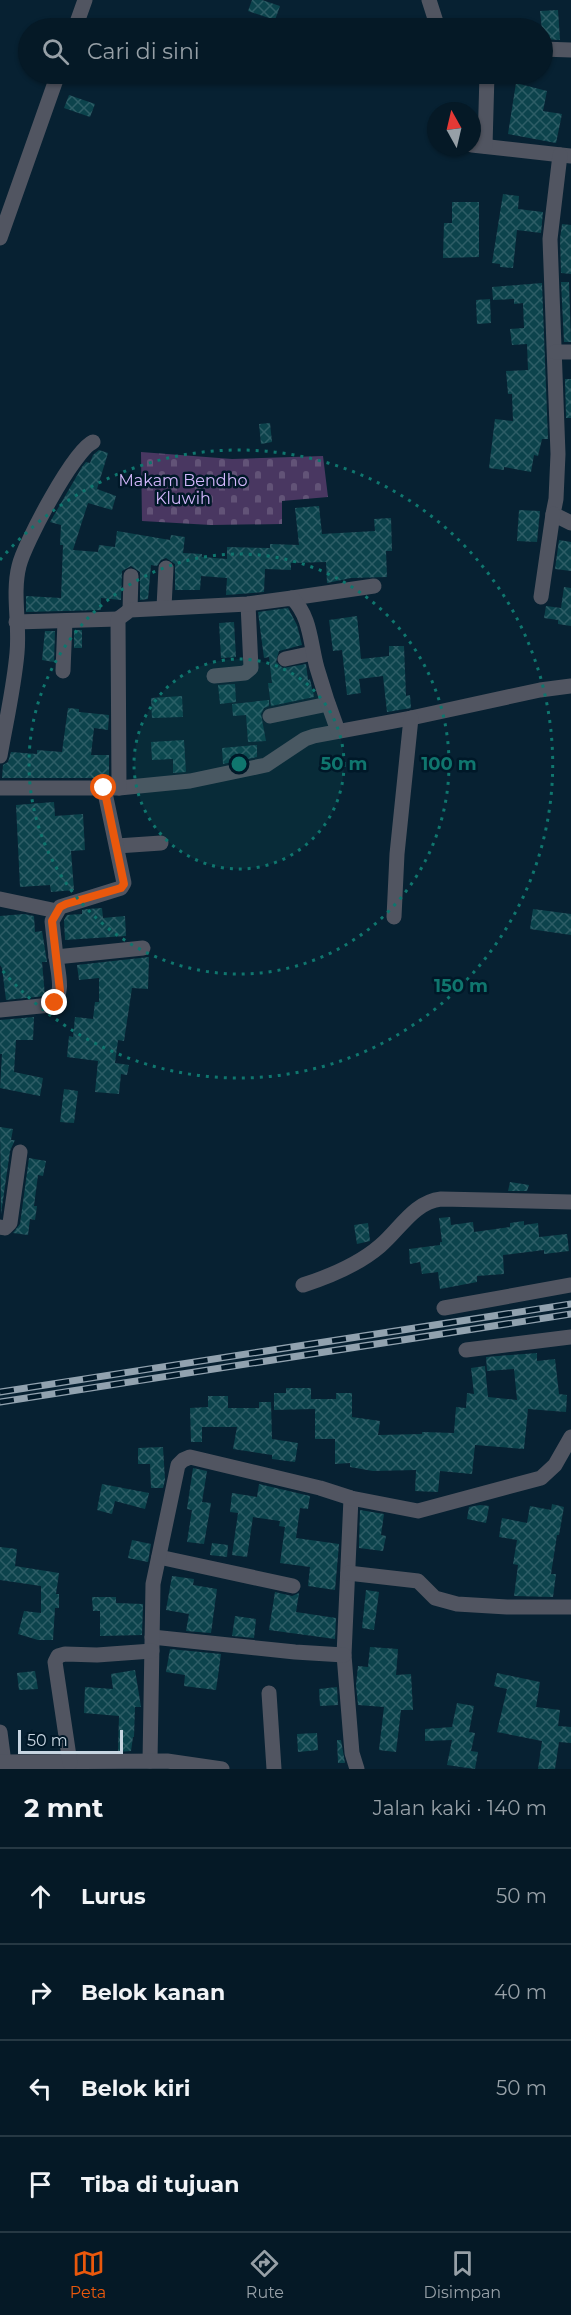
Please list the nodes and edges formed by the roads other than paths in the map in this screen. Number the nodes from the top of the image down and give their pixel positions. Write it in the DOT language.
graph roads {
  1 [pos="86,0"];
  2 [pos="429,0"];
  3 [pos="79,18"];
  4 [pos="434,18"];
  5 [pos="553,49"];
  6 [pos="571,50"];
  7 [pos="54,84"];
  8 [pos="483,84"];
  9 [pos="481,111"];
  10 [pos="481,146"];
  11 [pos="566,155"];
  12 [pos="0,238"];
  13 [pos="555,352"];
  14 [pos="571,352"];
  15 [pos="93,442"];
  16 [pos="554,514"];
  17 [pos="571,524"];
  18 [pos="166,568"];
  19 [pos="131,576"];
  20 [pos="374,586"];
  21 [pos="541,597"];
  22 [pos="292,598"];
  23 [pos="248,604"];
  24 [pos="164,608"];
  25 [pos="124,615"];
  26 [pos="65,621"];
  27 [pos="16,622"];
  28 [pos="314,653"];
  29 [pos="285,659"];
  30 [pos="63,670"];
  31 [pos="214,676"];
  32 [pos="566,686"];
  33 [pos="328,704"];
  34 [pos="270,716"];
  35 [pos="411,718"];
  36 [pos="338,730"];
  37 [pos="0,756"];
  38 [pos="0,788"];
  39 [pos="112,788"];
  40 [pos="161,843"];
  41 [pos="117,846"];
  42 [pos="0,899"];
  43 [pos="57,911"];
  44 [pos="394,916"];
  45 [pos="143,948"];
  46 [pos="56,957"];
  47 [pos="0,1010"];
  48 [pos="20,1152"];
  49 [pos="571,1203"];
  50 [pos="0,1227"];
  51 [pos="303,1285"];
  52 [pos="571,1285"];
  53 [pos="444,1308"];
  54 [pos="571,1337"];
  55 [pos="466,1350"];
  56 [pos="571,1437"];
  57 [pos="351,1498"];
  58 [pos="159,1557"];
  59 [pos="348,1573"];
  60 [pos="293,1586"];
  61 [pos="571,1607"];
  62 [pos="152,1644"];
  63 [pos="344,1655"];
  64 [pos="269,1693"];
  65 [pos="0,1732"];
  66 [pos="150,1761"];
  67 [pos="2,1762"];
  68 [pos="70,1763"];
  69 [pos="167,1765"];
  70 [pos="222,1769"];
  71 [pos="274,1769"];
  72 [pos="357,1769"];
  1 -- 3 [label="street"];
  2 -- 4 [label="street"];
  5 -- 6 [label="street"];
  7 -- 12 [label="street"];
  8 -- 9 [label="street"];
  10 -- 11 [label="street"];
  11 -- 13 [label="street"];
  13 -- 14 [label="street"];
  13 -- 16 [label="street"];
  15 -- 27 [label="street"];
  16 -- 17 [label="street"];
  16 -- 21 [label="street"];
  18 -- 24 [label="street"];
  19 -- 25 [label="street"];
  20 -- 22 [label="street"];
  22 -- 23 [label="street"];
  22 -- 28 [label="street"];
  23 -- 24 [label="street"];
  23 -- 31 [label="street"];
  24 -- 25 [label="street"];
  25 -- 26 [label="street"];
  25 -- 39 [label="street"];
  26 -- 27 [label="street"];
  26 -- 30 [label="street"];
  27 -- 37 [label="street"];
  28 -- 29 [label="street"];
  28 -- 33 [label="street"];
  32 -- 35 [label="street"];
  33 -- 34 [label="street"];
  33 -- 36 [label="street"];
  35 -- 36 [label="street"];
  35 -- 44 [label="street"];
  36 -- 39 [label="street"];
  38 -- 39 [label="street"];
  39 -- 41 [label="street"];
  40 -- 41 [label="street"];
  41 -- 43 [label="street"];
  42 -- 43 [label="street"];
  43 -- 46 [label="street"];
  45 -- 46 [label="street"];
  46 -- 47 [label="street"];
  48 -- 50 [label="street"];
  49 -- 51 [label="street"];
  52 -- 53 [label="street"];
  54 -- 55 [label="street"];
  56 -- 57 [label="street"];
  57 -- 58 [label="street"];
  57 -- 59 [label="street"];
  58 -- 60 [label="street"];
  58 -- 62 [label="street"];
  59 -- 61 [label="street"];
  59 -- 63 [label="street"];
  62 -- 63 [label="street"];
  62 -- 66 [label="street"];
  62 -- 68 [label="street"];
  63 -- 72 [label="street"];
  64 -- 71 [label="street"];
  65 -- 67 [label="street"];
  66 -- 68 [label="street"];
  66 -- 69 [label="street"];
  67 -- 68 [label="street"];
  69 -- 70 [label="street"];
}
